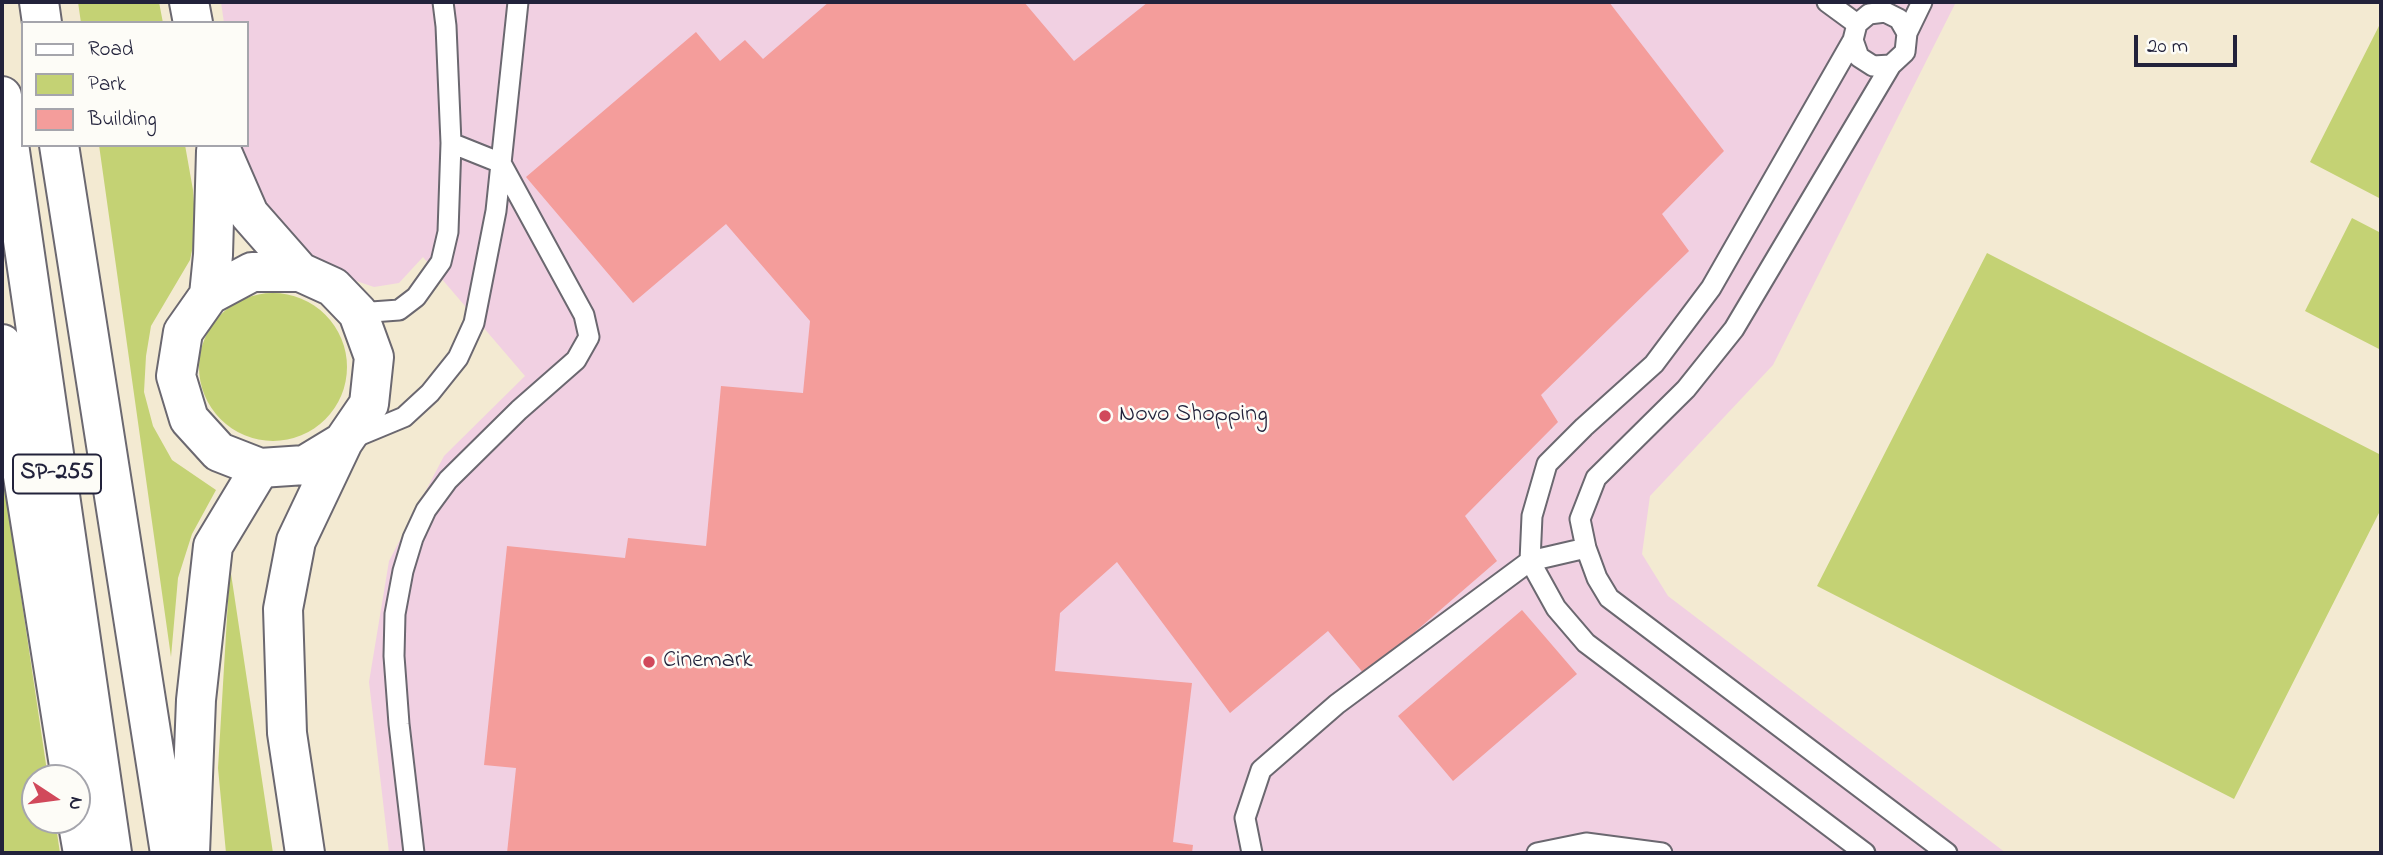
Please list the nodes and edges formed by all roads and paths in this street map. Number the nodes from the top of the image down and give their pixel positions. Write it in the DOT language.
graph roads {
  1 [pos="38,2"];
  2 [pos="189,2"];
  3 [pos="443,2"];
  4 [pos="519,2"];
  5 [pos="1827,2"];
  6 [pos="1922,2"];
  7 [pos="1864,20"];
  8 [pos="41,21"];
  9 [pos="193,21"];
  10 [pos="1907,33"];
  11 [pos="1891,65"];
  12 [pos="2,96"];
  13 [pos="451,142"];
  14 [pos="59,147"];
  15 [pos="217,147"];
  16 [pos="218,147"];
  17 [pos="501,163"];
  18 [pos="300,272"];
  19 [pos="209,295"];
  20 [pos="358,313"];
  21 [pos="2,344"];
  22 [pos="343,442"];
  23 [pos="260,468"];
  24 [pos="1586,548"];
  25 [pos="1530,561"];
  26 [pos="69,764"];
  27 [pos="80,834"];
  28 [pos="83,853"];
  29 [pos="112,853"];
  30 [pos="170,853"];
  31 [pos="190,853"];
  32 [pos="305,853"];
  33 [pos="414,853"];
  34 [pos="1252,853"];
  35 [pos="1537,853"];
  36 [pos="1662,853"];
  37 [pos="1865,853"];
  38 [pos="1947,853"];
  1 -- 8 [label="main road"];
  2 -- 9 [label="main road"];
  3 -- 13 [label="lane"];
  4 -- 17 [label="lane"];
  5 -- 7 [label="lane"];
  6 -- 10 [label="lane"];
  7 -- 10 [label="lane"];
  7 -- 11 [label="lane"];
  7 -- 25 [label="lane"];
  10 -- 11 [label="lane"];
  11 -- 24 [label="lane"];
  12 -- 29 [label="main road, SP-255"];
  13 -- 17 [label="lane"];
  13 -- 20 [label="lane"];
  14 -- 30 [label="main road, SP-255"];
  15 -- 19 [label="main road"];
  16 -- 18 [label="main road"];
  17 -- 22 [label="lane"];
  17 -- 33 [label="lane"];
  18 -- 19 [label="main road"];
  18 -- 20 [label="main road"];
  19 -- 23 [label="main road"];
  20 -- 22 [label="main road"];
  21 -- 26 [label="main road"];
  22 -- 23 [label="main road"];
  22 -- 32 [label="main road"];
  23 -- 31 [label="main road"];
  24 -- 25 [label="lane"];
  24 -- 38 [label="lane"];
  25 -- 34 [label="lane"];
  25 -- 37 [label="lane"];
  27 -- 28 [label="main road"];
  35 -- 36 [label="lane"];
}
